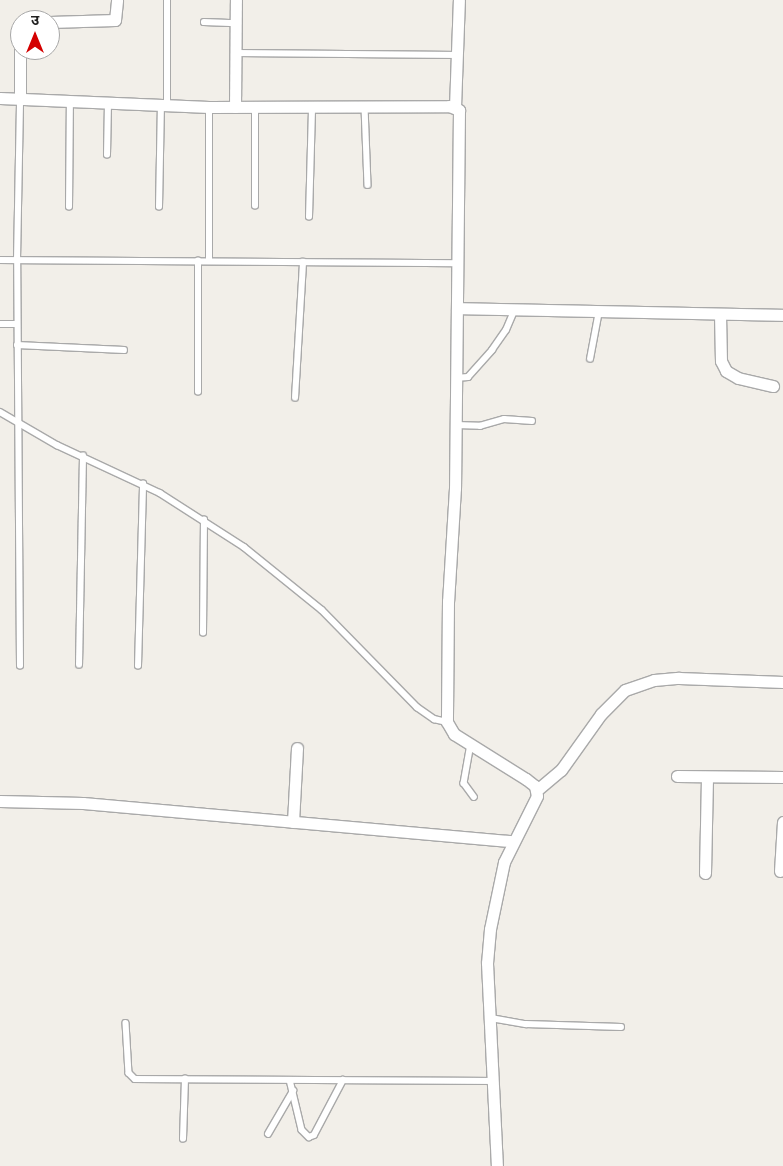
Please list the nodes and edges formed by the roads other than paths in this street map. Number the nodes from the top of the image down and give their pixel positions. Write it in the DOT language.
graph roads {
  1 [pos="117,0"];
  2 [pos="167,0"];
  3 [pos="236,0"];
  4 [pos="459,0"];
  5 [pos="60,22"];
  6 [pos="204,22"];
  7 [pos="236,23"];
  8 [pos="236,53"];
  9 [pos="459,55"];
  10 [pos="20,60"];
  11 [pos="0,98"];
  12 [pos="20,99"];
  13 [pos="70,102"];
  14 [pos="108,104"];
  15 [pos="164,106"];
  16 [pos="209,107"];
  17 [pos="235,107"];
  18 [pos="255,107"];
  19 [pos="365,107"];
  20 [pos="455,107"];
  21 [pos="312,108"];
  22 [pos="107,155"];
  23 [pos="368,185"];
  24 [pos="255,206"];
  25 [pos="69,207"];
  26 [pos="159,208"];
  27 [pos="310,217"];
  28 [pos="0,260"];
  29 [pos="17,260"];
  30 [pos="198,260"];
  31 [pos="209,261"];
  32 [pos="302,262"];
  33 [pos="457,263"];
  34 [pos="456,308"];
  35 [pos="515,309"];
  36 [pos="599,311"];
  37 [pos="720,314"];
  38 [pos="783,315"];
  39 [pos="0,324"];
  40 [pos="17,324"];
  41 [pos="17,345"];
  42 [pos="124,350"];
  43 [pos="590,359"];
  44 [pos="455,378"];
  45 [pos="774,386"];
  46 [pos="198,392"];
  47 [pos="295,398"];
  48 [pos="0,412"];
  49 [pos="532,421"];
  50 [pos="19,424"];
  51 [pos="456,425"];
  52 [pos="83,456"];
  53 [pos="143,484"];
  54 [pos="204,520"];
  55 [pos="203,633"];
  56 [pos="79,665"];
  57 [pos="20,666"];
  58 [pos="138,666"];
  59 [pos="783,682"];
  60 [pos="447,722"];
  61 [pos="471,744"];
  62 [pos="297,748"];
  63 [pos="677,776"];
  64 [pos="707,777"];
  65 [pos="783,777"];
  66 [pos="537,790"];
  67 [pos="474,797"];
  68 [pos="0,801"];
  69 [pos="293,822"];
  70 [pos="783,822"];
  71 [pos="512,841"];
  72 [pos="780,871"];
  73 [pos="705,873"];
  74 [pos="490,1018"];
  75 [pos="126,1023"];
  76 [pos="620,1027"];
  77 [pos="185,1079"];
  78 [pos="290,1080"];
  79 [pos="343,1080"];
  80 [pos="494,1081"];
  81 [pos="292,1091"];
  82 [pos="268,1134"];
  83 [pos="183,1139"];
  84 [pos="497,1166"];
  1 -- 5 [label="street"];
  2 -- 15 [label="lane"];
  3 -- 7 [label="street"];
  4 -- 9 [label="street"];
  6 -- 7 [label="lane"];
  7 -- 8 [label="street"];
  8 -- 9 [label="lane"];
  8 -- 17 [label="street"];
  9 -- 20 [label="street"];
  10 -- 12 [label="street"];
  11 -- 12 [label="street"];
  12 -- 13 [label="street"];
  12 -- 29 [label="lane"];
  13 -- 14 [label="street"];
  13 -- 25 [label="lane"];
  14 -- 15 [label="street"];
  14 -- 22 [label="lane"];
  15 -- 16 [label="street"];
  15 -- 26 [label="lane"];
  16 -- 17 [label="street"];
  16 -- 31 [label="lane"];
  17 -- 18 [label="street"];
  18 -- 21 [label="street"];
  18 -- 24 [label="lane"];
  19 -- 20 [label="street"];
  19 -- 21 [label="street"];
  19 -- 23 [label="lane"];
  20 -- 33 [label="street"];
  21 -- 27 [label="lane"];
  28 -- 29 [label="lane"];
  29 -- 30 [label="lane"];
  29 -- 40 [label="lane"];
  30 -- 31 [label="lane"];
  30 -- 46 [label="lane"];
  31 -- 32 [label="lane"];
  32 -- 33 [label="lane"];
  32 -- 47 [label="lane"];
  33 -- 34 [label="street"];
  34 -- 35 [label="street"];
  34 -- 44 [label="street"];
  35 -- 36 [label="street"];
  35 -- 44 [label="lane"];
  36 -- 37 [label="street"];
  36 -- 43 [label="lane"];
  37 -- 38 [label="street"];
  37 -- 45 [label="street"];
  39 -- 40 [label="lane"];
  40 -- 41 [label="lane"];
  41 -- 42 [label="lane"];
  41 -- 50 [label="lane"];
  44 -- 51 [label="street"];
  48 -- 50 [label="lane"];
  49 -- 51 [label="lane"];
  50 -- 52 [label="lane"];
  50 -- 57 [label="lane"];
  51 -- 60 [label="street"];
  52 -- 53 [label="lane"];
  52 -- 56 [label="lane"];
  53 -- 54 [label="lane"];
  53 -- 58 [label="lane"];
  54 -- 55 [label="lane"];
  54 -- 60 [label="lane"];
  59 -- 66 [label="street"];
  60 -- 61 [label="street"];
  61 -- 66 [label="street"];
  61 -- 67 [label="lane"];
  62 -- 69 [label="street"];
  63 -- 64 [label="street"];
  64 -- 65 [label="street"];
  64 -- 73 [label="street"];
  66 -- 71 [label="street"];
  68 -- 69 [label="street"];
  69 -- 71 [label="street"];
  70 -- 72 [label="street"];
  71 -- 74 [label="street"];
  74 -- 76 [label="lane"];
  74 -- 80 [label="street"];
  75 -- 77 [label="lane"];
  77 -- 78 [label="lane"];
  77 -- 83 [label="lane"];
  78 -- 79 [label="lane"];
  78 -- 81 [label="lane"];
  79 -- 80 [label="lane"];
  79 -- 81 [label="lane"];
  80 -- 84 [label="street"];
  81 -- 82 [label="lane"];
}
